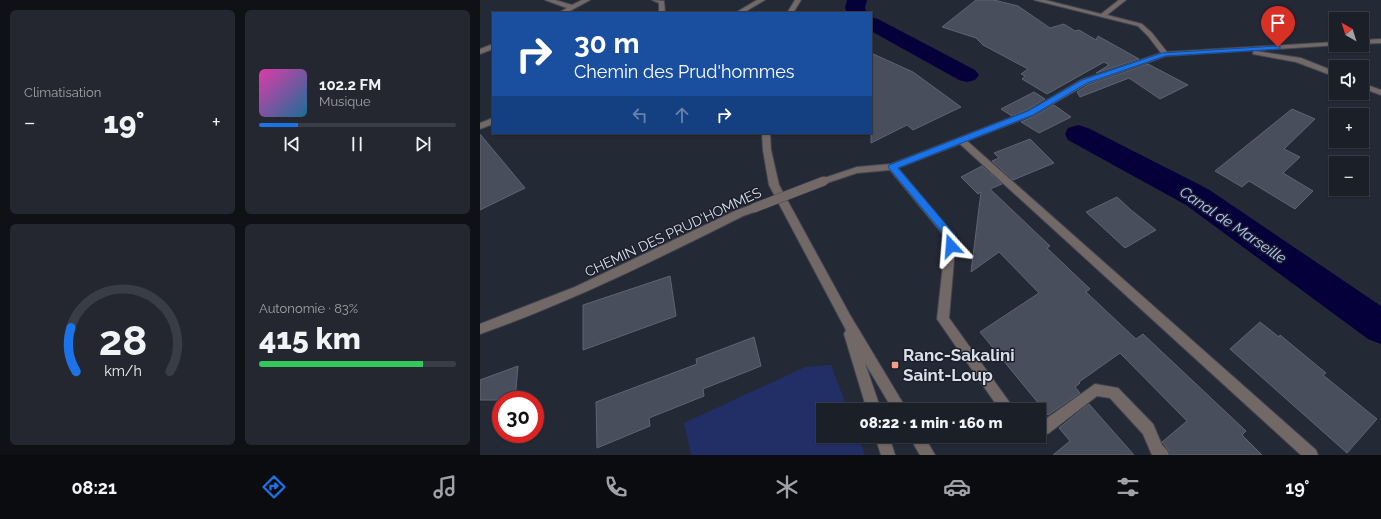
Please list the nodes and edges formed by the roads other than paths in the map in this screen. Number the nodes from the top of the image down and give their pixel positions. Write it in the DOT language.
graph roads {
  1 [pos="548,0"];
  2 [pos="587,0"];
  3 [pos="655,0"];
  4 [pos="762,0"];
  5 [pos="798,0"];
  6 [pos="1037,0"];
  7 [pos="1124,0"];
  8 [pos="572,7"];
  9 [pos="563,12"];
  10 [pos="662,12"];
  11 [pos="740,12"];
  12 [pos="791,12"];
  13 [pos="1102,16"];
  14 [pos="1381,41"];
  15 [pos="1369,42"];
  16 [pos="1329,44"];
  17 [pos="492,46"];
  18 [pos="1234,50"];
  19 [pos="480,52"];
  20 [pos="1165,54"];
  21 [pos="1329,72"];
  22 [pos="1369,88"];
  23 [pos="1381,93"];
  24 [pos="492,121"];
  25 [pos="480,126"];
  26 [pos="766,134"];
  27 [pos="961,140"];
  28 [pos="892,167"];
  29 [pos="846,319"];
  30 [pos="480,329"];
  31 [pos="872,403"];
  32 [pos="896,403"];
  33 [pos="1003,403"];
  34 [pos="1046,427"];
  35 [pos="884,443"];
  36 [pos="920,443"];
  37 [pos="888,455"];
  38 [pos="928,455"];
  39 [pos="1162,455"];
  40 [pos="1311,455"];
  1 -- 8 [label="street"];
  2 -- 8 [label="street"];
  3 -- 10 [label="street"];
  4 -- 11 [label="street"];
  5 -- 12 [label="street"];
  6 -- 13 [label="street"];
  7 -- 13 [label="street"];
  8 -- 9 [label="street"];
  13 -- 20 [label="street"];
  14 -- 15 [label="street"];
  16 -- 18 [label="street, CHEMIN DES PRUD'HOMMES"];
  17 -- 19 [label="street"];
  18 -- 20 [label="street, CHEMIN DES PRUD'HOMMES"];
  18 -- 21 [label="street"];
  20 -- 27 [label="street, CHEMIN DES PRUD'HOMMES"];
  22 -- 23 [label="street"];
  24 -- 25 [label="street"];
  26 -- 29 [label="street"];
  27 -- 28 [label="street, CHEMIN DES PRUD'HOMMES"];
  27 -- 40 [label="street"];
  28 -- 30 [label="street, CHEMIN DES PRUD'HOMMES, bridge"];
  28 -- 33 [label="street"];
  29 -- 31 [label="street"];
  29 -- 32 [label="street"];
  34 -- 39 [label="street"];
  35 -- 37 [label="street"];
  36 -- 38 [label="street"];
}
